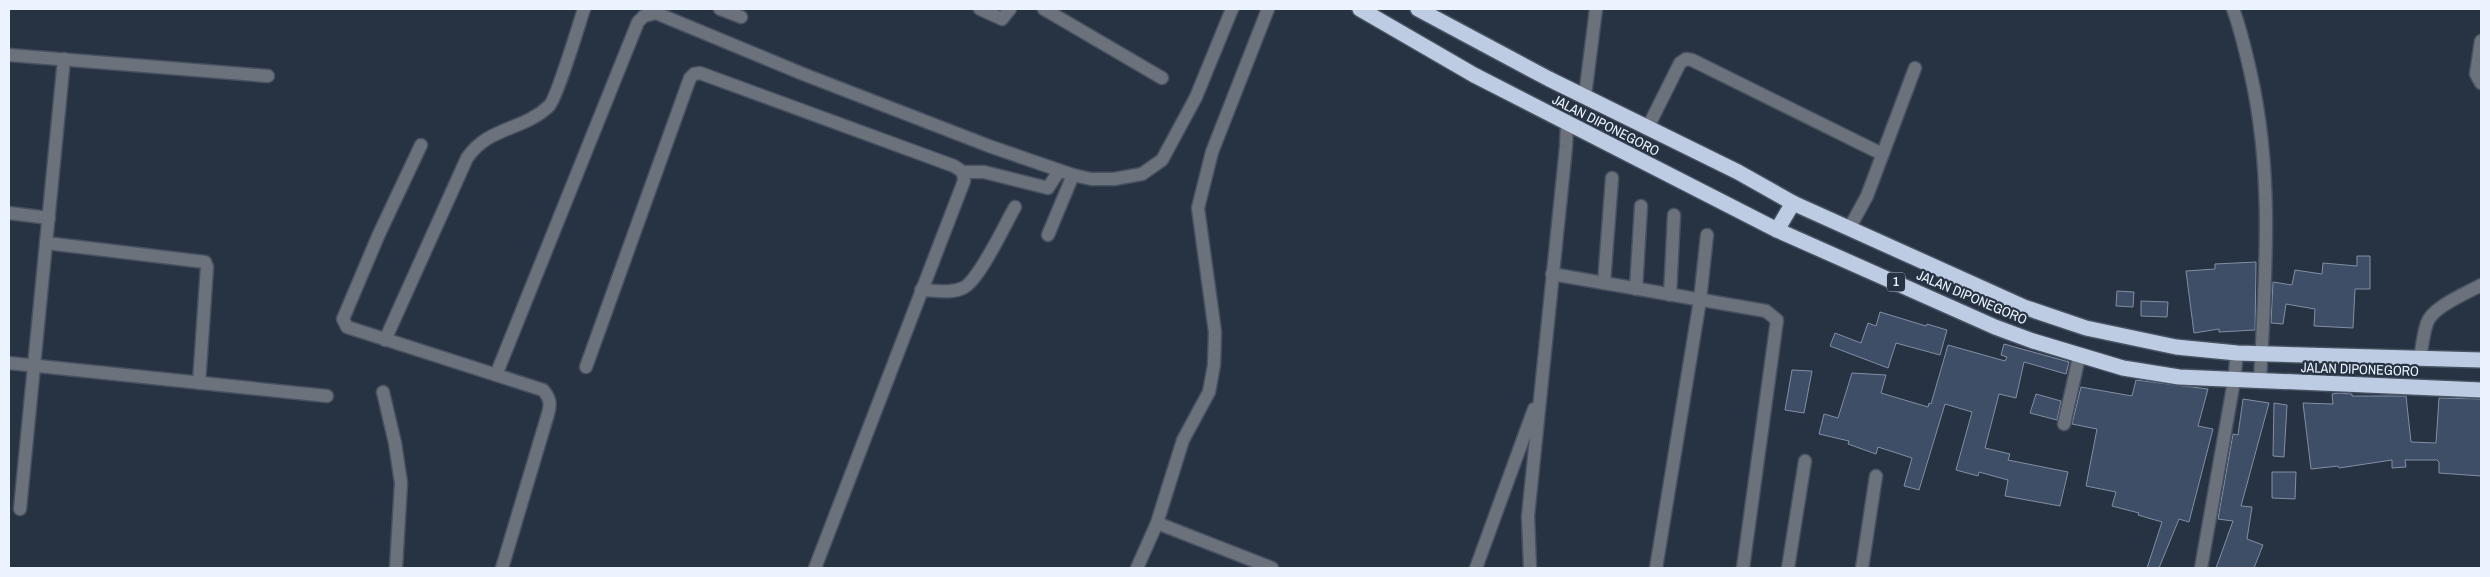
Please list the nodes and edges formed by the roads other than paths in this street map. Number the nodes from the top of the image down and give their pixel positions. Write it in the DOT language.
graph roads {
  1 [pos="584,9"];
  2 [pos="720,9"];
  3 [pos="980,9"];
  4 [pos="1010,9"];
  5 [pos="1044,9"];
  6 [pos="1232,9"];
  7 [pos="1268,9"];
  8 [pos="1360,9"];
  9 [pos="1418,9"];
  10 [pos="1596,9"];
  11 [pos="2233,9"];
  12 [pos="742,17"];
  13 [pos="2481,41"];
  14 [pos="9,55"];
  15 [pos="64,59"];
  16 [pos="1915,68"];
  17 [pos="268,76"];
  18 [pos="1162,78"];
  19 [pos="2481,83"];
  20 [pos="1585,96"];
  21 [pos="1567,124"];
  22 [pos="1647,129"];
  23 [pos="421,145"];
  24 [pos="1882,154"];
  25 [pos="1059,171"];
  26 [pos="963,172"];
  27 [pos="1073,175"];
  28 [pos="1612,178"];
  29 [pos="1793,202"];
  30 [pos="1015,206"];
  31 [pos="1641,206"];
  32 [pos="9,213"];
  33 [pos="1674,215"];
  34 [pos="49,218"];
  35 [pos="1850,227"];
  36 [pos="1777,230"];
  37 [pos="1708,234"];
  38 [pos="1048,235"];
  39 [pos="46,243"];
  40 [pos="1552,274"];
  41 [pos="1604,283"];
  42 [pos="2481,285"];
  43 [pos="1636,289"];
  44 [pos="921,290"];
  45 [pos="1670,295"];
  46 [pos="1700,300"];
  47 [pos="385,340"];
  48 [pos="2261,352"];
  49 [pos="2237,353"];
  50 [pos="2079,357"];
  51 [pos="2420,359"];
  52 [pos="2481,360"];
  53 [pos="9,363"];
  54 [pos="36,366"];
  55 [pos="586,367"];
  56 [pos="496,375"];
  57 [pos="2234,381"];
  58 [pos="2260,382"];
  59 [pos="199,383"];
  60 [pos="1541,390"];
  61 [pos="2481,390"];
  62 [pos="383,392"];
  63 [pos="327,396"];
  64 [pos="2064,424"];
  65 [pos="1804,461"];
  66 [pos="1876,476"];
  67 [pos="20,509"];
  68 [pos="1157,523"];
  69 [pos="396,568"];
  70 [pos="502,568"];
  71 [pos="815,568"];
  72 [pos="1137,568"];
  73 [pos="1272,568"];
  74 [pos="1476,568"];
  75 [pos="1530,568"];
  76 [pos="1656,568"];
  77 [pos="1743,568"];
  78 [pos="1788,568"];
  79 [pos="1862,568"];
  80 [pos="2201,568"];
  1 -- 47 [label="street"];
  2 -- 12 [label="street"];
  3 -- 4 [label="street"];
  5 -- 18 [label="street"];
  6 -- 27 [label="street"];
  7 -- 68 [label="street"];
  8 -- 21 [label="highway, JALAN DIPONEGORO / 1"];
  9 -- 20 [label="highway, JALAN DIPONEGORO / 1"];
  10 -- 20 [label="street"];
  11 -- 48 [label="street"];
  13 -- 19 [label="street"];
  14 -- 15 [label="street"];
  15 -- 17 [label="street"];
  15 -- 34 [label="street"];
  16 -- 24 [label="street"];
  20 -- 22 [label="highway, JALAN DIPONEGORO / 1"];
  21 -- 36 [label="highway, JALAN DIPONEGORO / 1"];
  21 -- 40 [label="street"];
  22 -- 24 [label="street"];
  22 -- 29 [label="highway, JALAN DIPONEGORO / 1"];
  23 -- 47 [label="street"];
  24 -- 35 [label="street"];
  25 -- 26 [label="street"];
  25 -- 27 [label="street"];
  25 -- 56 [label="street"];
  26 -- 44 [label="street"];
  26 -- 55 [label="street"];
  27 -- 38 [label="street"];
  28 -- 41 [label="street"];
  29 -- 35 [label="highway, JALAN DIPONEGORO / 1"];
  29 -- 36 [label="highway"];
  30 -- 44 [label="street"];
  31 -- 43 [label="street"];
  32 -- 34 [label="street"];
  33 -- 45 [label="street"];
  34 -- 39 [label="street"];
  35 -- 49 [label="highway, JALAN DIPONEGORO / 1"];
  36 -- 50 [label="highway, JALAN DIPONEGORO / 1"];
  37 -- 46 [label="street"];
  39 -- 54 [label="street"];
  39 -- 59 [label="street"];
  40 -- 41 [label="street"];
  40 -- 60 [label="street"];
  41 -- 43 [label="street"];
  42 -- 51 [label="street"];
  43 -- 45 [label="street"];
  44 -- 71 [label="street"];
  45 -- 46 [label="street"];
  46 -- 76 [label="street"];
  46 -- 77 [label="street"];
  47 -- 56 [label="street"];
  48 -- 49 [label="highway, JALAN DIPONEGORO / 1"];
  48 -- 51 [label="highway, JALAN DIPONEGORO / 1"];
  48 -- 58 [label="street"];
  49 -- 57 [label="street"];
  50 -- 57 [label="highway, JALAN DIPONEGORO / 1"];
  50 -- 64 [label="street"];
  51 -- 52 [label="highway, JALAN DIPONEGORO / 1"];
  53 -- 54 [label="street"];
  54 -- 59 [label="street"];
  54 -- 67 [label="street"];
  56 -- 70 [label="street"];
  57 -- 58 [label="highway, JALAN DIPONEGORO / 1"];
  57 -- 80 [label="street"];
  58 -- 61 [label="highway, JALAN DIPONEGORO / 1"];
  59 -- 63 [label="street"];
  60 -- 74 [label="street"];
  60 -- 75 [label="street"];
  62 -- 69 [label="street"];
  65 -- 78 [label="street"];
  66 -- 79 [label="street"];
  68 -- 72 [label="street"];
  68 -- 73 [label="street"];
}
